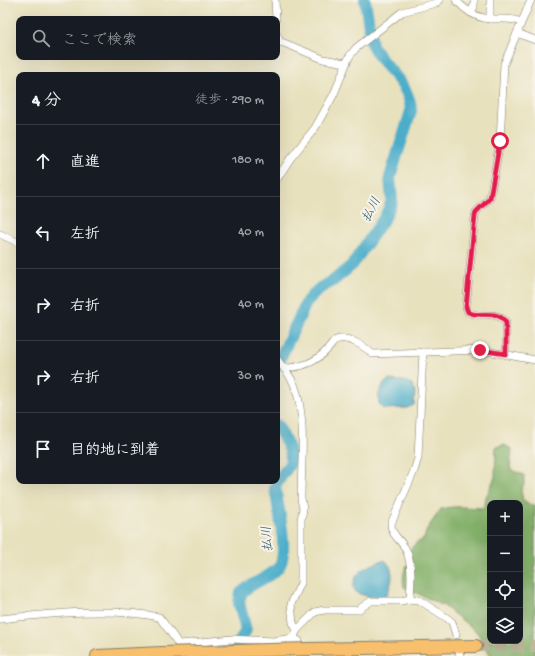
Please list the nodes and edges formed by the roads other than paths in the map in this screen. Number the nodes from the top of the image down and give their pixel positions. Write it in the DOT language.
graph roads {
  1 [pos="275,0"];
  2 [pos="440,0"];
  3 [pos="456,0"];
  4 [pos="474,0"];
  5 [pos="490,0"];
  6 [pos="531,0"];
  7 [pos="470,12"];
  8 [pos="276,16"];
  9 [pos="490,19"];
  10 [pos="522,22"];
  11 [pos="517,33"];
  12 [pos="535,40"];
  13 [pos="280,42"];
  14 [pos="346,63"];
  15 [pos="280,174"];
  16 [pos="0,234"];
  17 [pos="16,242"];
  18 [pos="423,352"];
  19 [pos="506,354"];
  20 [pos="535,360"];
  21 [pos="280,363"];
  22 [pos="284,368"];
  23 [pos="410,599"];
  24 [pos="0,619"];
  25 [pos="298,630"];
  26 [pos="456,635"];
  27 [pos="294,638"];
  28 [pos="180,644"];
  29 [pos="476,646"];
  30 [pos="304,652"];
  31 [pos="97,656"];
  32 [pos="183,656"];
  33 [pos="285,656"];
  1 -- 8 [label="street"];
  2 -- 14 [label="street"];
  3 -- 7 [label="street"];
  4 -- 7 [label="street"];
  5 -- 9 [label="street"];
  6 -- 10 [label="street"];
  7 -- 9 [label="street"];
  9 -- 10 [label="street"];
  10 -- 11 [label="street"];
  11 -- 12 [label="street"];
  11 -- 19 [label="street"];
  13 -- 14 [label="street"];
  14 -- 15 [label="street"];
  16 -- 17 [label="street"];
  18 -- 19 [label="street"];
  18 -- 22 [label="street"];
  18 -- 23 [label="street"];
  19 -- 20 [label="street"];
  21 -- 22 [label="street"];
  22 -- 25 [label="street"];
  23 -- 25 [label="street"];
  23 -- 26 [label="street"];
  24 -- 28 [label="street"];
  25 -- 27 [label="street"];
  27 -- 28 [label="street"];
  27 -- 30 [label="street"];
  27 -- 33 [label="street"];
  28 -- 32 [label="street"];
  29 -- 30 [label="highway"];
  30 -- 31 [label="highway, bridge"];
}
